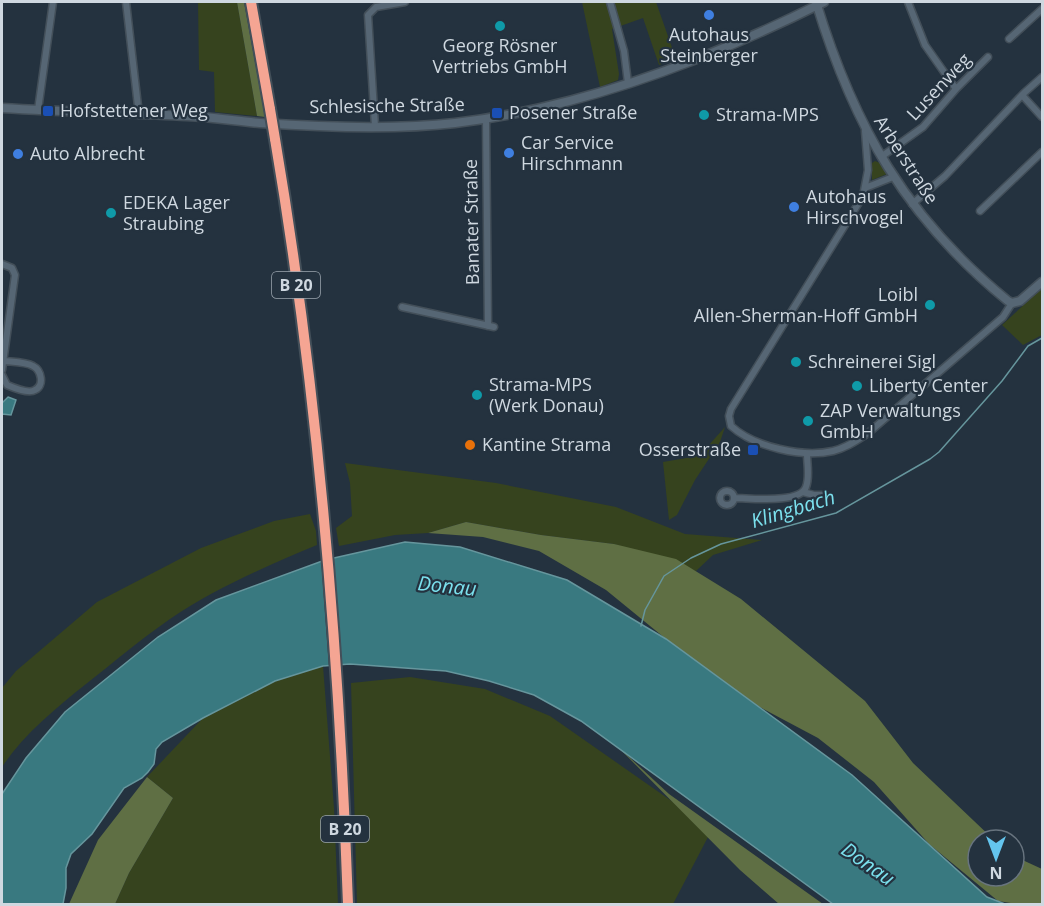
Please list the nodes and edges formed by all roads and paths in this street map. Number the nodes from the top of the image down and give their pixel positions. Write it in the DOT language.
graph roads {
  1 [pos="53,2"];
  2 [pos="126,2"];
  3 [pos="251,2"];
  4 [pos="405,2"];
  5 [pos="610,2"];
  6 [pos="908,2"];
  7 [pos="819,3"];
  8 [pos="1042,9"];
  9 [pos="1009,39"];
  10 [pos="988,57"];
  11 [pos="1042,77"];
  12 [pos="628,83"];
  13 [pos="956,89"];
  14 [pos="1022,95"];
  15 [pos="2,108"];
  16 [pos="38,110"];
  17 [pos="138,115"];
  18 [pos="1042,117"];
  19 [pos="486,119"];
  20 [pos="375,126"];
  21 [pos="866,130"];
  22 [pos="1042,152"];
  23 [pos="881,157"];
  24 [pos="893,177"];
  25 [pos="866,188"];
  26 [pos="912,204"];
  27 [pos="980,211"];
  28 [pos="2,264"];
  29 [pos="1042,282"];
  30 [pos="1012,303"];
  31 [pos="402,307"];
  32 [pos="4,361"];
  33 [pos="2,370"];
  34 [pos="2,375"];
  35 [pos="807,454"];
  36 [pos="803,492"];
  37 [pos="826,495"];
  38 [pos="735,498"];
  39 [pos="348,904"];
  1 -- 16 [label="street"];
  2 -- 17 [label="street"];
  3 -- 39 [label="highway, B 20, bridge"];
  4 -- 20 [label="street"];
  5 -- 12 [label="street"];
  6 -- 13 [label="street"];
  7 -- 12 [label="street, Schlesische Straße"];
  7 -- 21 [label="street, Arberstraße"];
  8 -- 9 [label="street"];
  10 -- 13 [label="street, Lusenweg"];
  11 -- 14 [label="street"];
  12 -- 19 [label="street, Schlesische Straße"];
  13 -- 23 [label="street, Lusenweg"];
  14 -- 18 [label="street"];
  14 -- 26 [label="street"];
  15 -- 16 [label="street, Schlesische Straße"];
  16 -- 17 [label="street, Schlesische Straße"];
  17 -- 20 [label="street, Schlesische Straße"];
  19 -- 20 [label="street, Schlesische Straße"];
  19 -- 31 [label="street, Banater Straße"];
  21 -- 23 [label="street, Arberstraße"];
  21 -- 25 [label="street"];
  22 -- 27 [label="street"];
  23 -- 24 [label="street, Arberstraße"];
  24 -- 25 [label="street"];
  24 -- 26 [label="street, Arberstraße"];
  25 -- 35 [label="street"];
  26 -- 30 [label="street, Arberstraße"];
  28 -- 32 [label="street"];
  29 -- 30 [label="street"];
  30 -- 35 [label="street"];
  32 -- 33 [label="street"];
  32 -- 34 [label="street"];
  35 -- 36 [label="street"];
  36 -- 37 [label="street"];
  36 -- 38 [label="street"];
}
